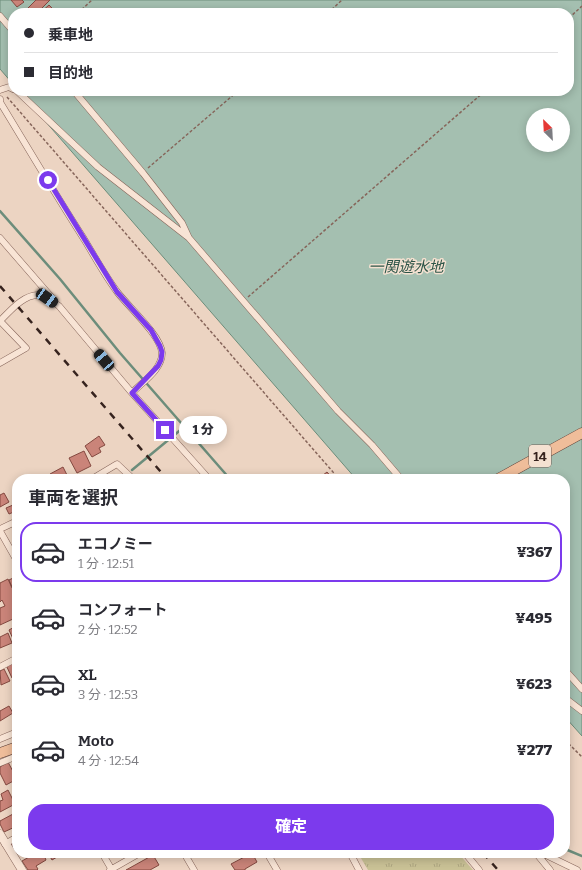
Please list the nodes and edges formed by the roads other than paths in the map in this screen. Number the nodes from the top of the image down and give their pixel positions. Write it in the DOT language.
graph roads {
  1 [pos="0,16"];
  2 [pos="8,25"];
  3 [pos="22,96"];
  4 [pos="78,96"];
  5 [pos="0,99"];
  6 [pos="0,238"];
  7 [pos="188,238"];
  8 [pos="59,306"];
  9 [pos="0,321"];
  10 [pos="0,363"];
  11 [pos="132,393"];
  12 [pos="582,432"];
  13 [pos="100,474"];
  14 [pos="128,474"];
  15 [pos="205,474"];
  16 [pos="396,474"];
  17 [pos="507,474"];
  18 [pos="12,524"];
  19 [pos="0,530"];
  20 [pos="12,552"];
  21 [pos="12,661"];
  22 [pos="0,667"];
  23 [pos="570,676"];
  24 [pos="582,689"];
  25 [pos="570,702"];
  26 [pos="582,711"];
  27 [pos="12,734"];
  28 [pos="0,739"];
  29 [pos="12,751"];
  30 [pos="0,753"];
  31 [pos="12,754"];
  32 [pos="0,763"];
  33 [pos="0,834"];
  34 [pos="12,840"];
  35 [pos="5,844"];
  36 [pos="12,855"];
  37 [pos="14,858"];
  38 [pos="105,858"];
  39 [pos="131,858"];
  40 [pos="187,858"];
  41 [pos="270,858"];
  42 [pos="353,858"];
  43 [pos="469,858"];
  44 [pos="540,858"];
  45 [pos="552,858"];
  46 [pos="22,870"];
  47 [pos="111,870"];
  48 [pos="194,870"];
  49 [pos="277,870"];
  50 [pos="359,870"];
  51 [pos="479,870"];
  52 [pos="550,870"];
  53 [pos="577,870"];
  1 -- 2 [label="street"];
  3 -- 7 [label="street"];
  4 -- 7 [label="street"];
  5 -- 11 [label="street"];
  6 -- 8 [label="street"];
  7 -- 16 [label="street"];
  8 -- 9 [label="street"];
  8 -- 11 [label="street"];
  9 -- 10 [label="street"];
  11 -- 15 [label="street"];
  12 -- 17 [label="main road, 14"];
  13 -- 14 [label="street"];
  18 -- 19 [label="street"];
  19 -- 20 [label="street"];
  21 -- 22 [label="street"];
  23 -- 24 [label="street"];
  25 -- 26 [label="street"];
  27 -- 28 [label="street"];
  29 -- 30 [label="main road"];
  31 -- 32 [label="street"];
  33 -- 35 [label="street"];
  34 -- 35 [label="street"];
  35 -- 36 [label="street"];
  37 -- 46 [label="street"];
  38 -- 47 [label="street"];
  39 -- 47 [label="street"];
  40 -- 48 [label="street"];
  41 -- 49 [label="street"];
  42 -- 50 [label="street"];
  43 -- 51 [label="street"];
  44 -- 52 [label="street"];
  45 -- 53 [label="street"];
}
